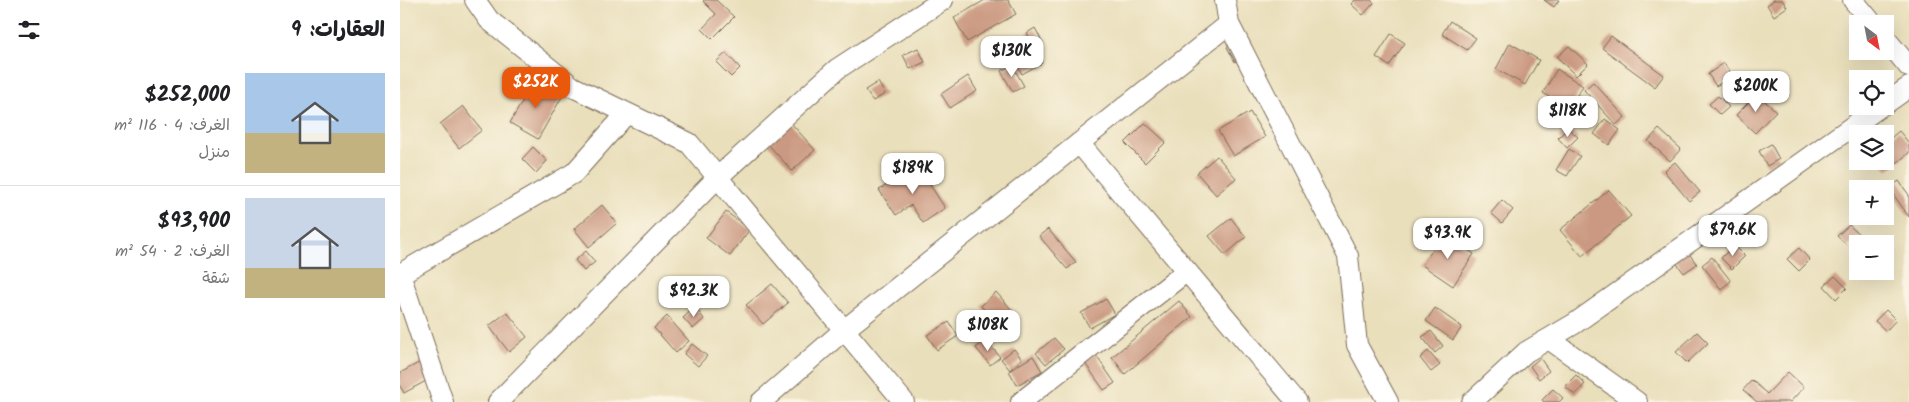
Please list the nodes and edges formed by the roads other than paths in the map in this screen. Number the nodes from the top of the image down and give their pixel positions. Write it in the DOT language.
graph roads {
  1 [pos="475,0"];
  2 [pos="943,0"];
  3 [pos="1225,0"];
  4 [pos="1853,0"];
  5 [pos="1866,15"];
  6 [pos="1229,24"];
  7 [pos="1894,49"];
  8 [pos="1909,67"];
  9 [pos="1909,87"];
  10 [pos="1894,98"];
  11 [pos="627,113"];
  12 [pos="1868,115"];
  13 [pos="1079,143"];
  14 [pos="718,177"];
  15 [pos="1187,271"];
  16 [pos="400,274"];
  17 [pos="844,330"];
  18 [pos="1548,338"];
  19 [pos="1382,399"];
  20 [pos="443,402"];
  21 [pos="498,402"];
  22 [pos="761,402"];
  23 [pos="904,402"];
  24 [pos="1020,402"];
  25 [pos="1297,402"];
  26 [pos="1472,402"];
  27 [pos="1638,402"];
  1 -- 11 [label="street"];
  2 -- 14 [label="street"];
  3 -- 6 [label="street"];
  4 -- 5 [label="street"];
  6 -- 13 [label="street"];
  6 -- 19 [label="street"];
  7 -- 8 [label="street"];
  9 -- 10 [label="street"];
  11 -- 14 [label="street"];
  11 -- 16 [label="street"];
  12 -- 18 [label="street"];
  13 -- 15 [label="street"];
  13 -- 17 [label="street"];
  14 -- 17 [label="street"];
  14 -- 21 [label="street"];
  15 -- 24 [label="street"];
  15 -- 25 [label="street"];
  16 -- 20 [label="street"];
  17 -- 22 [label="street"];
  17 -- 23 [label="street"];
  18 -- 26 [label="street"];
  18 -- 27 [label="street"];
}
